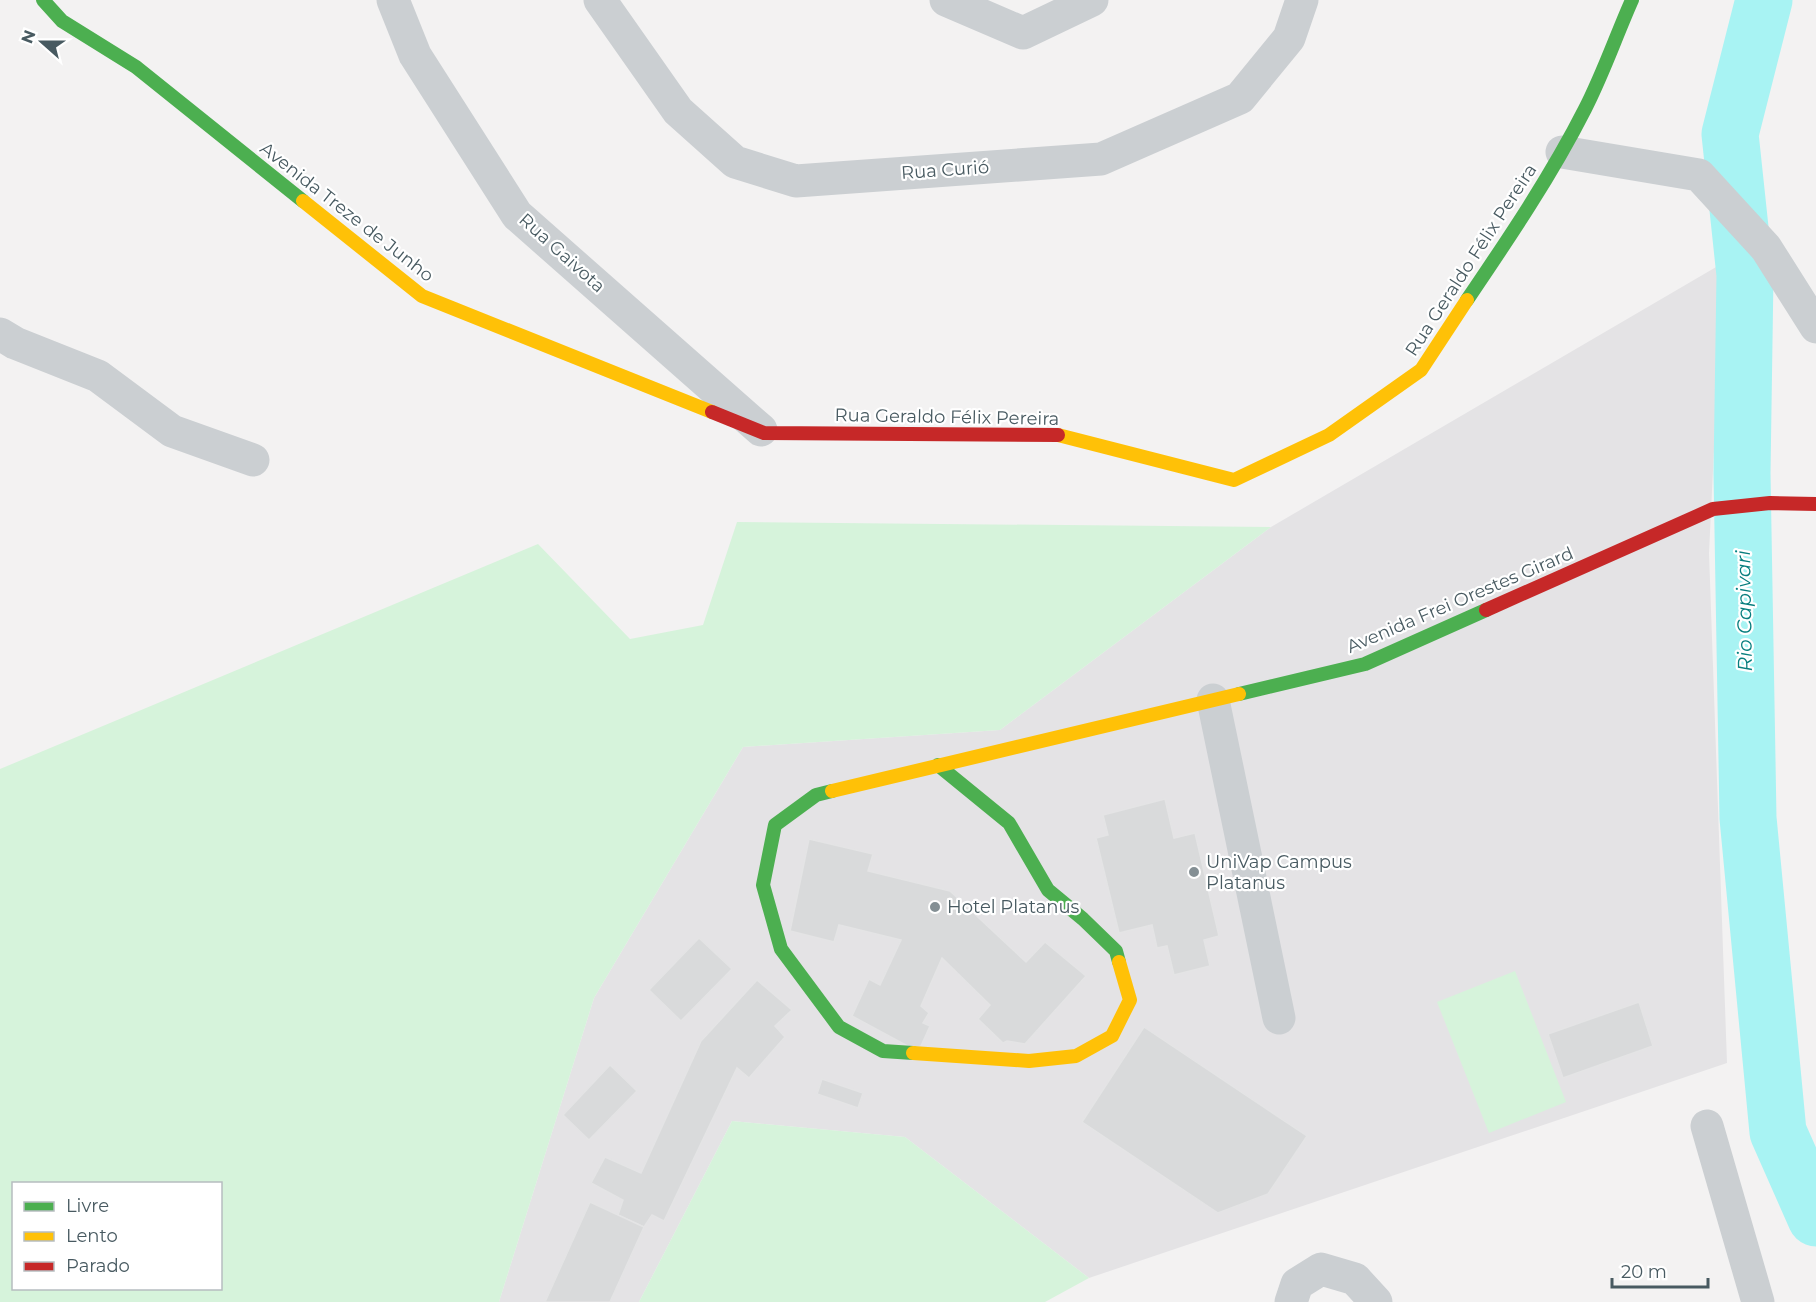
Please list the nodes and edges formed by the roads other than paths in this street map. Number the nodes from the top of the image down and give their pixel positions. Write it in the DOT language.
graph roads {
  1 [pos="43,0"];
  2 [pos="393,0"];
  3 [pos="600,0"];
  4 [pos="946,0"];
  5 [pos="1092,0"];
  6 [pos="1302,0"];
  7 [pos="1632,0"];
  8 [pos="1562,152"];
  9 [pos="1816,327"];
  10 [pos="0,334"];
  11 [pos="764,433"];
  12 [pos="253,460"];
  13 [pos="1816,504"];
  14 [pos="1213,700"];
  15 [pos="938,765"];
  16 [pos="1279,1018"];
  17 [pos="1707,1126"];
  18 [pos="1291,1302"];
  19 [pos="1376,1302"];
  20 [pos="1758,1302"];
  1 -- 11 [label="street, Avenida Treze de Junho"];
  2 -- 11 [label="street, Rua Gaivota"];
  3 -- 6 [label="street, Rua Curió"];
  4 -- 5 [label="street"];
  7 -- 8 [label="street, Rua Geraldo Félix Pereira"];
  8 -- 9 [label="street"];
  8 -- 11 [label="street, Rua Geraldo Félix Pereira"];
  10 -- 12 [label="street"];
  13 -- 14 [label="street, Avenida Frei Orestes Girard"];
  14 -- 15 [label="street, Avenida Frei Orestes Girard"];
  14 -- 16 [label="street"];
  15 -- 15 [label="street, Avenida Frei Orestes Girard"];
  17 -- 20 [label="street"];
  18 -- 19 [label="street"];
}
